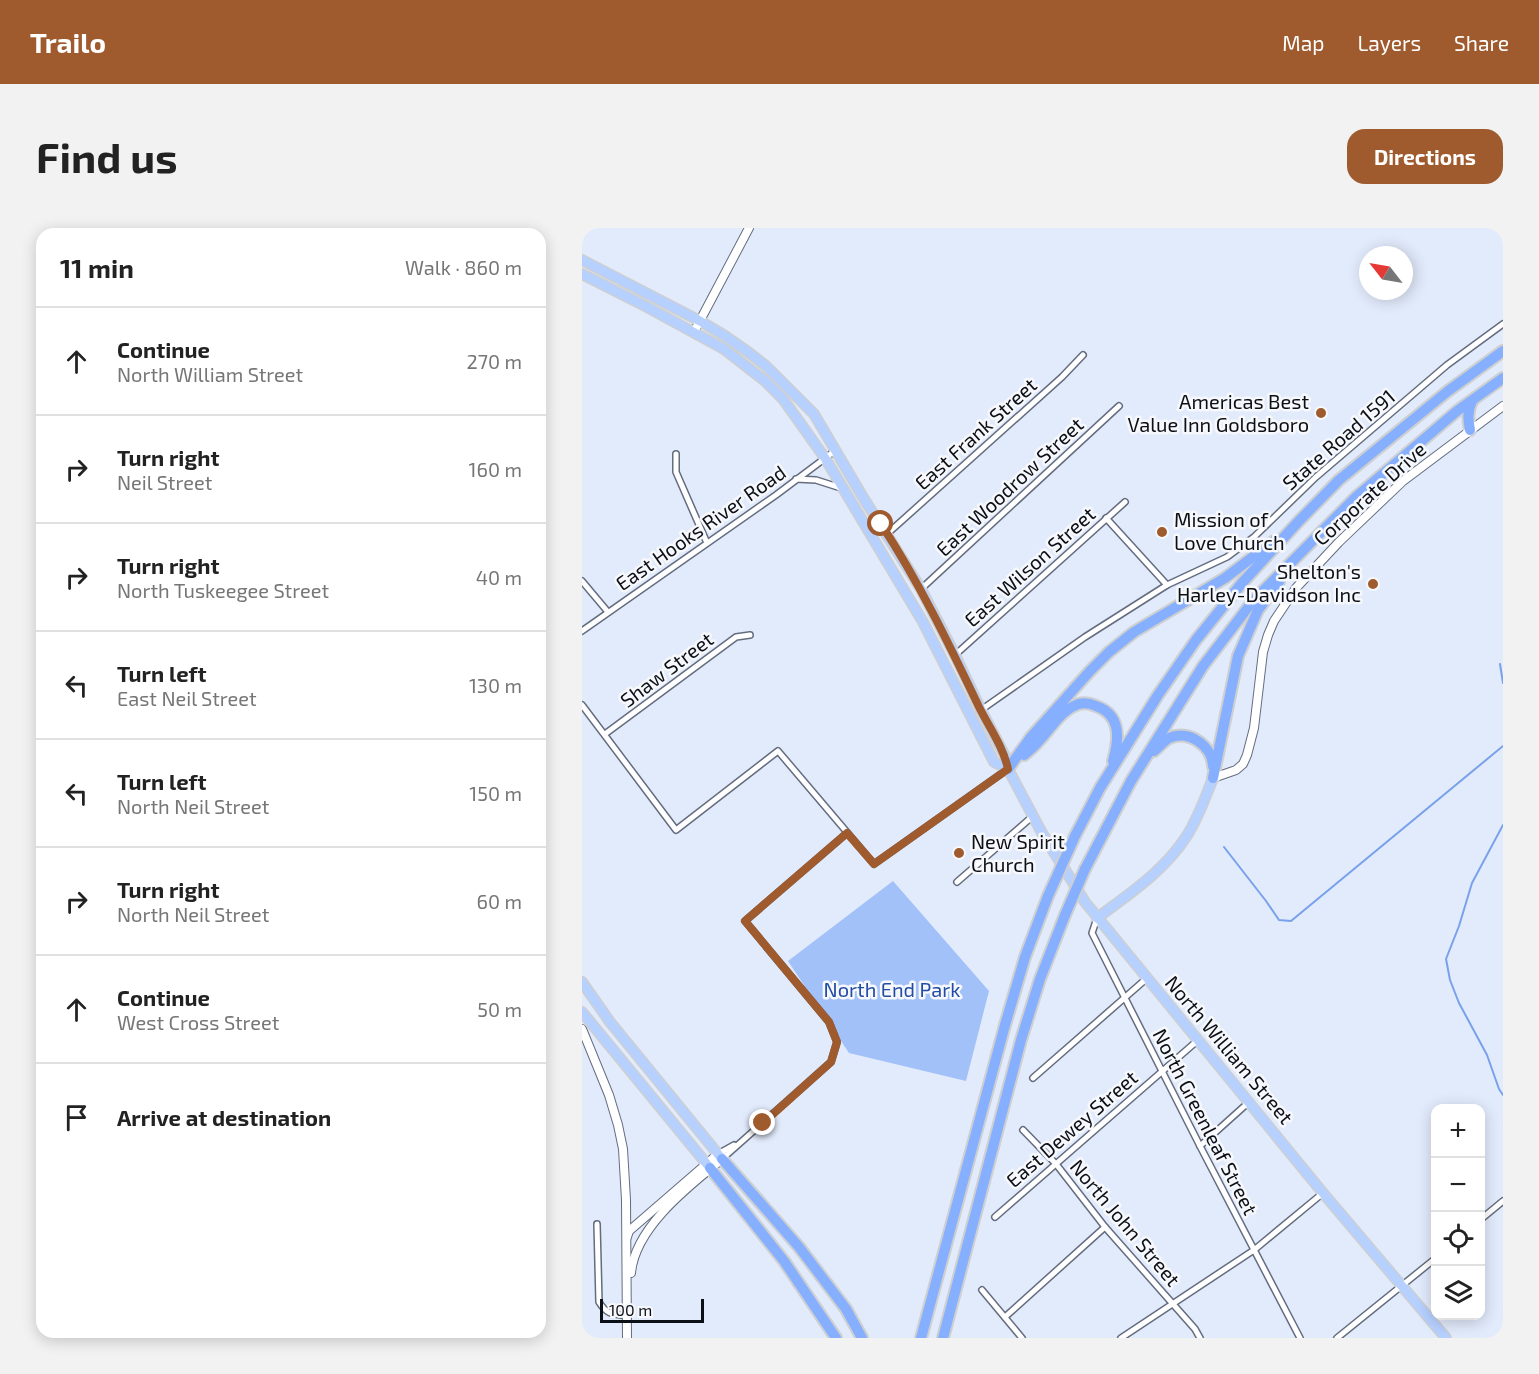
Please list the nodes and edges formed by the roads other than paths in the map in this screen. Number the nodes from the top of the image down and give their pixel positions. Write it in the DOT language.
graph roads {
  1 [pos="748,228"];
  2 [pos="582,260"];
  3 [pos="582,274"];
  4 [pos="700,321"];
  5 [pos="1503,324"];
  6 [pos="694,332"];
  7 [pos="1503,351"];
  8 [pos="1083,355"];
  9 [pos="1503,378"];
  10 [pos="1473,400"];
  11 [pos="1119,406"];
  12 [pos="1503,406"];
  13 [pos="1441,425"];
  14 [pos="1470,430"];
  15 [pos="836,450"];
  16 [pos="676,454"];
  17 [pos="825,458"];
  18 [pos="796,479"];
  19 [pos="844,489"];
  20 [pos="1125,502"];
  21 [pos="1106,518"];
  22 [pos="1298,522"];
  23 [pos="887,534"];
  24 [pos="707,543"];
  25 [pos="1305,547"];
  26 [pos="582,581"];
  27 [pos="1167,585"];
  28 [pos="921,589"];
  29 [pos="608,612"];
  30 [pos="582,631"];
  31 [pos="750,634"];
  32 [pos="955,655"];
  33 [pos="582,705"];
  34 [pos="981,710"];
  35 [pos="605,734"];
  36 [pos="1008,769"];
  37 [pos="1213,778"];
  38 [pos="1131,781"];
  39 [pos="1100,788"];
  40 [pos="1033,816"];
  41 [pos="847,833"];
  42 [pos="957,882"];
  43 [pos="1097,918"];
  44 [pos="1146,979"];
  45 [pos="582,982"];
  46 [pos="1124,998"];
  47 [pos="582,1011"];
  48 [pos="582,1029"];
  49 [pos="1197,1041"];
  50 [pos="1162,1070"];
  51 [pos="1033,1078"];
  52 [pos="1249,1102"];
  53 [pos="1023,1130"];
  54 [pos="1200,1146"];
  55 [pos="720,1156"];
  56 [pos="1056,1164"];
  57 [pos="709,1166"];
  58 [pos="1323,1194"];
  59 [pos="1503,1201"];
  60 [pos="1485,1216"];
  61 [pos="995,1217"];
  62 [pos="597,1224"];
  63 [pos="1105,1227"];
  64 [pos="627,1238"];
  65 [pos="1254,1250"];
  66 [pos="1431,1262"];
  67 [pos="1402,1286"];
  68 [pos="982,1290"];
  69 [pos="1172,1304"];
  70 [pos="628,1316"];
  71 [pos="1005,1317"];
  72 [pos="627,1338"];
  73 [pos="836,1338"];
  74 [pos="862,1338"];
  75 [pos="921,1338"];
  76 [pos="943,1338"];
  77 [pos="1022,1338"];
  78 [pos="1121,1338"];
  79 [pos="1200,1338"];
  80 [pos="1300,1338"];
  81 [pos="1337,1338"];
  82 [pos="1446,1338"];
  1 -- 4 [label="main road"];
  2 -- 4 [label="main road, North William Street"];
  3 -- 6 [label="main road, North William Street"];
  4 -- 6 [label="main road"];
  4 -- 15 [label="main road, North William Street"];
  5 -- 27 [label="street, State Road 1591"];
  6 -- 17 [label="main road, North William Street"];
  7 -- 22 [label="highway"];
  8 -- 23 [label="street, East Frank Street"];
  9 -- 10 [label="highway"];
  10 -- 13 [label="highway"];
  10 -- 14 [label="highway"];
  11 -- 28 [label="street, East Woodrow Street"];
  12 -- 14 [label="main road, Corporate Drive"];
  13 -- 14 [label="highway"];
  13 -- 25 [label="highway"];
  14 -- 37 [label="main road, Corporate Drive"];
  15 -- 17 [label="street, East Hooks River Road"];
  15 -- 23 [label="main road, North William Street"];
  16 -- 24 [label="street"];
  17 -- 18 [label="street, East Hooks River Road"];
  17 -- 19 [label="main road, North William Street"];
  18 -- 19 [label="street"];
  18 -- 24 [label="street, East Hooks River Road"];
  19 -- 36 [label="main road, North William Street"];
  20 -- 21 [label="street, East Wilson Street"];
  21 -- 27 [label="street"];
  21 -- 32 [label="street, East Wilson Street"];
  22 -- 36 [label="highway"];
  22 -- 39 [label="highway"];
  23 -- 28 [label="main road, North William Street"];
  24 -- 29 [label="street, East Hooks River Road"];
  25 -- 37 [label="highway"];
  25 -- 38 [label="highway"];
  26 -- 29 [label="street"];
  27 -- 34 [label="street, State Road 1591"];
  28 -- 32 [label="main road, North William Street"];
  29 -- 30 [label="street, East Hooks River Road"];
  31 -- 35 [label="street, Shaw Street"];
  32 -- 34 [label="main road, North William Street"];
  33 -- 35 [label="street"];
  34 -- 36 [label="main road, North William Street"];
  35 -- 41 [label="street"];
  36 -- 39 [label="highway"];
  36 -- 40 [label="main road, North William Street"];
  36 -- 41 [label="street"];
  37 -- 38 [label="highway"];
  37 -- 43 [label="main road"];
  38 -- 76 [label="highway, bridge"];
  39 -- 75 [label="highway, bridge"];
  40 -- 42 [label="street"];
  40 -- 43 [label="main road, North William Street"];
  41 -- 55 [label="street"];
  43 -- 44 [label="main road, North William Street"];
  43 -- 46 [label="street, North Greenleaf Street"];
  44 -- 46 [label="street"];
  44 -- 49 [label="main road, North William Street"];
  45 -- 55 [label="main road"];
  46 -- 50 [label="street, North Greenleaf Street"];
  46 -- 51 [label="street"];
  47 -- 57 [label="main road"];
  48 -- 64 [label="main road"];
  49 -- 50 [label="street, East Dewey Street"];
  49 -- 52 [label="main road, North William Street"];
  50 -- 54 [label="street, North Greenleaf Street"];
  50 -- 56 [label="street, East Dewey Street"];
  52 -- 54 [label="street"];
  52 -- 58 [label="main road, North William Street"];
  53 -- 56 [label="street, North John Street"];
  54 -- 65 [label="street, North Greenleaf Street"];
  55 -- 57 [label="main road"];
  55 -- 74 [label="highway"];
  56 -- 61 [label="street, East Dewey Street"];
  56 -- 63 [label="street, North John Street"];
  57 -- 64 [label="main road"];
  57 -- 70 [label="main road"];
  57 -- 73 [label="highway"];
  58 -- 65 [label="street"];
  58 -- 67 [label="main road, North William Street"];
  59 -- 60 [label="street"];
  62 -- 70 [label="street"];
  63 -- 69 [label="street, North John Street"];
  63 -- 71 [label="street"];
  64 -- 70 [label="main road"];
  65 -- 69 [label="street"];
  65 -- 80 [label="street, North Greenleaf Street"];
  66 -- 67 [label="street"];
  67 -- 81 [label="street"];
  67 -- 82 [label="main road, North William Street"];
  68 -- 71 [label="street"];
  69 -- 78 [label="street"];
  69 -- 79 [label="street, North John Street"];
  70 -- 72 [label="main road"];
  71 -- 77 [label="street"];
}
